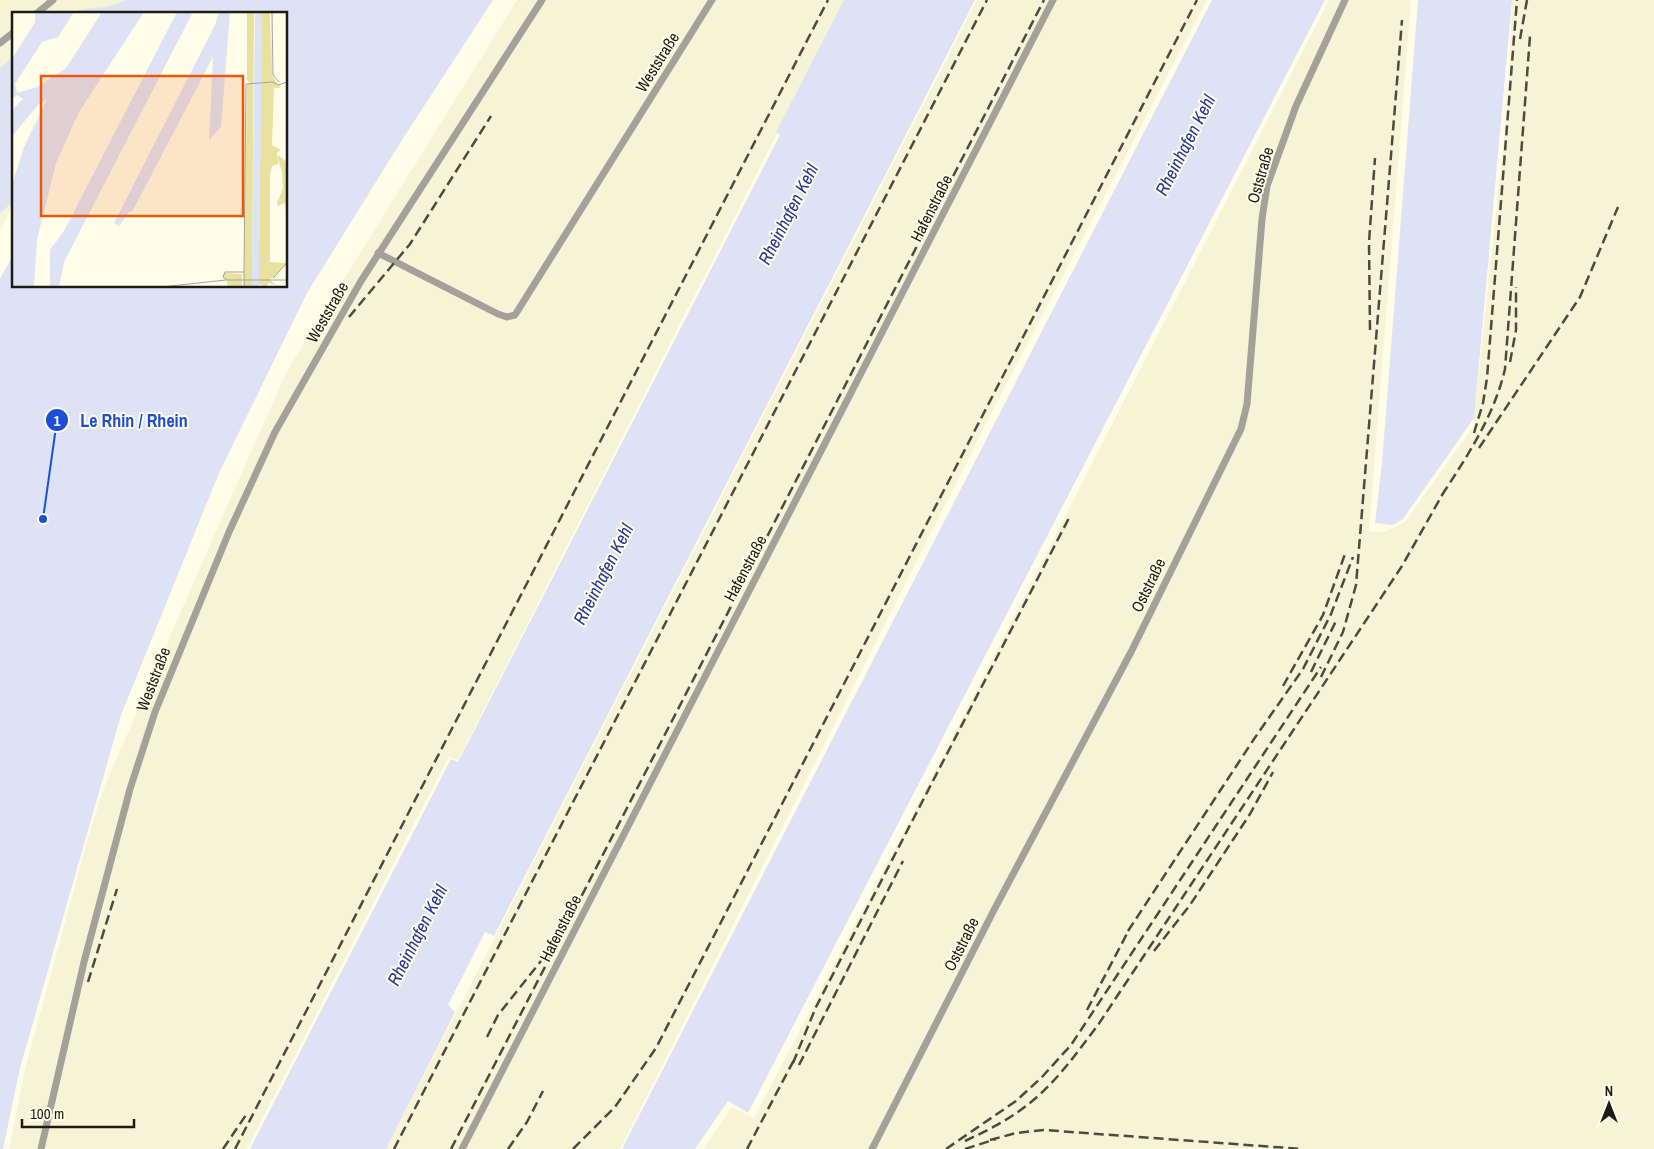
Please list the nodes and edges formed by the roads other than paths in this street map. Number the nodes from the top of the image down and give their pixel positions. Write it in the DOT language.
graph roads {
  1 [pos="53,0"];
  2 [pos="542,0"];
  3 [pos="712,0"];
  4 [pos="1053,0"];
  5 [pos="1345,0"];
  6 [pos="38,12"];
  7 [pos="12,34"];
  8 [pos="0,43"];
  9 [pos="378,253"];
  10 [pos="41,1149"];
  11 [pos="462,1149"];
  12 [pos="872,1149"];
  1 -- 6 [label="street"];
  2 -- 9 [label="street, Weststraße"];
  3 -- 9 [label="street, Weststraße"];
  4 -- 11 [label="street, Hafenstraße"];
  5 -- 12 [label="street, Oststraße"];
  7 -- 8 [label="street"];
  9 -- 10 [label="street, Weststraße"];
}
